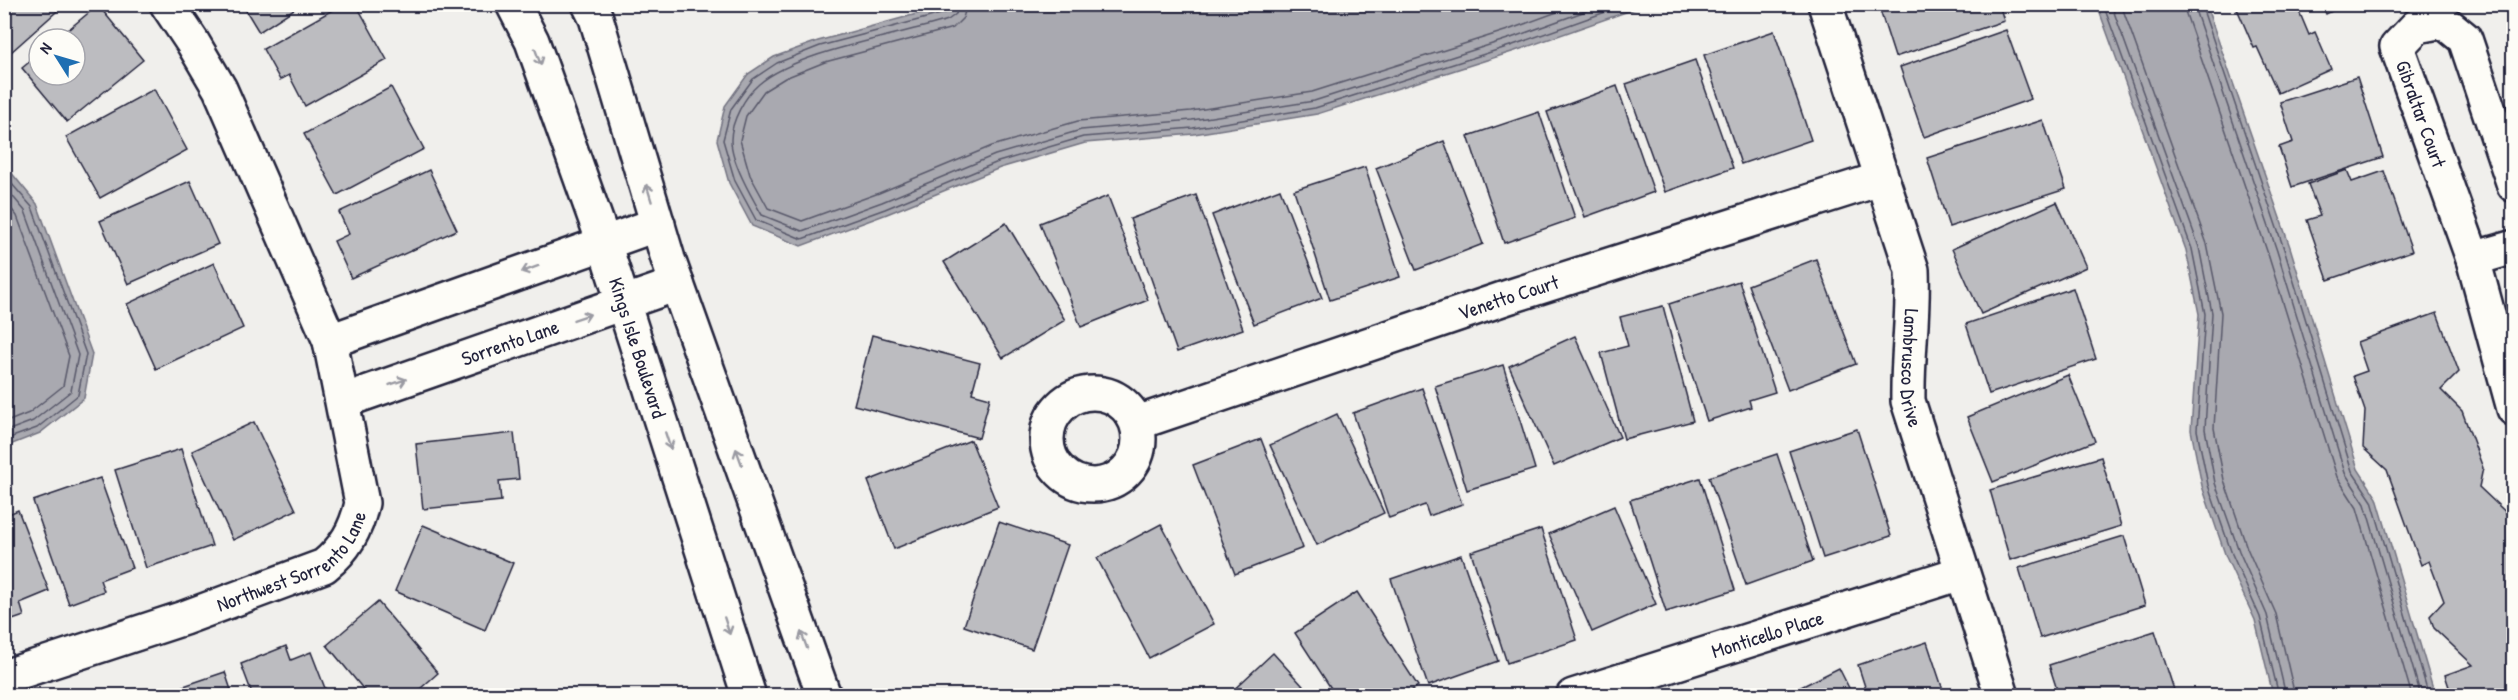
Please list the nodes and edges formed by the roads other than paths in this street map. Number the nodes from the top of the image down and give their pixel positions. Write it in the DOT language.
graph roads {
  1 [pos="167,4"];
  2 [pos="513,4"];
  3 [pos="589,4"];
  4 [pos="1825,4"];
  5 [pos="1880,179"];
  6 [pos="2514,185"];
  7 [pos="658,224"];
  8 [pos="604,243"];
  9 [pos="2514,247"];
  10 [pos="2473,259"];
  11 [pos="677,284"];
  12 [pos="624,303"];
  13 [pos="330,341"];
  14 [pos="343,401"];
  15 [pos="2514,409"];
  16 [pos="1137,423"];
  17 [pos="1961,573"];
  18 [pos="4,677"];
  19 [pos="749,696"];
  20 [pos="824,696"];
  21 [pos="1573,696"];
  22 [pos="2002,696"];
  1 -- 13 [label="street, Northwest Sorrento Lane"];
  2 -- 8 [label="street, Kings Isle Boulevard, one-way"];
  7 -- 3 [label="street, one-way"];
  4 -- 5 [label="street, Lambrusco Drive"];
  5 -- 16 [label="street, Venetto Court"];
  5 -- 17 [label="street, Lambrusco Drive"];
  6 -- 10 [label="street, Gibraltar Court"];
  7 -- 8 [label="street"];
  7 -- 11 [label="street"];
  8 -- 12 [label="street, Kings Isle Boulevard"];
  8 -- 13 [label="street, one-way"];
  9 -- 10 [label="street"];
  10 -- 15 [label="street, Gibraltar Court"];
  11 -- 12 [label="street, Sorrento Lane"];
  20 -- 11 [label="street, one-way"];
  14 -- 12 [label="street, Sorrento Lane, one-way"];
  12 -- 19 [label="street, Kings Isle Boulevard, one-way"];
  13 -- 14 [label="street, Northwest Sorrento Lane"];
  14 -- 18 [label="street, Northwest Sorrento Lane"];
  17 -- 21 [label="street, Monticello Place"];
  17 -- 22 [label="street, Lambrusco Drive"];
}
